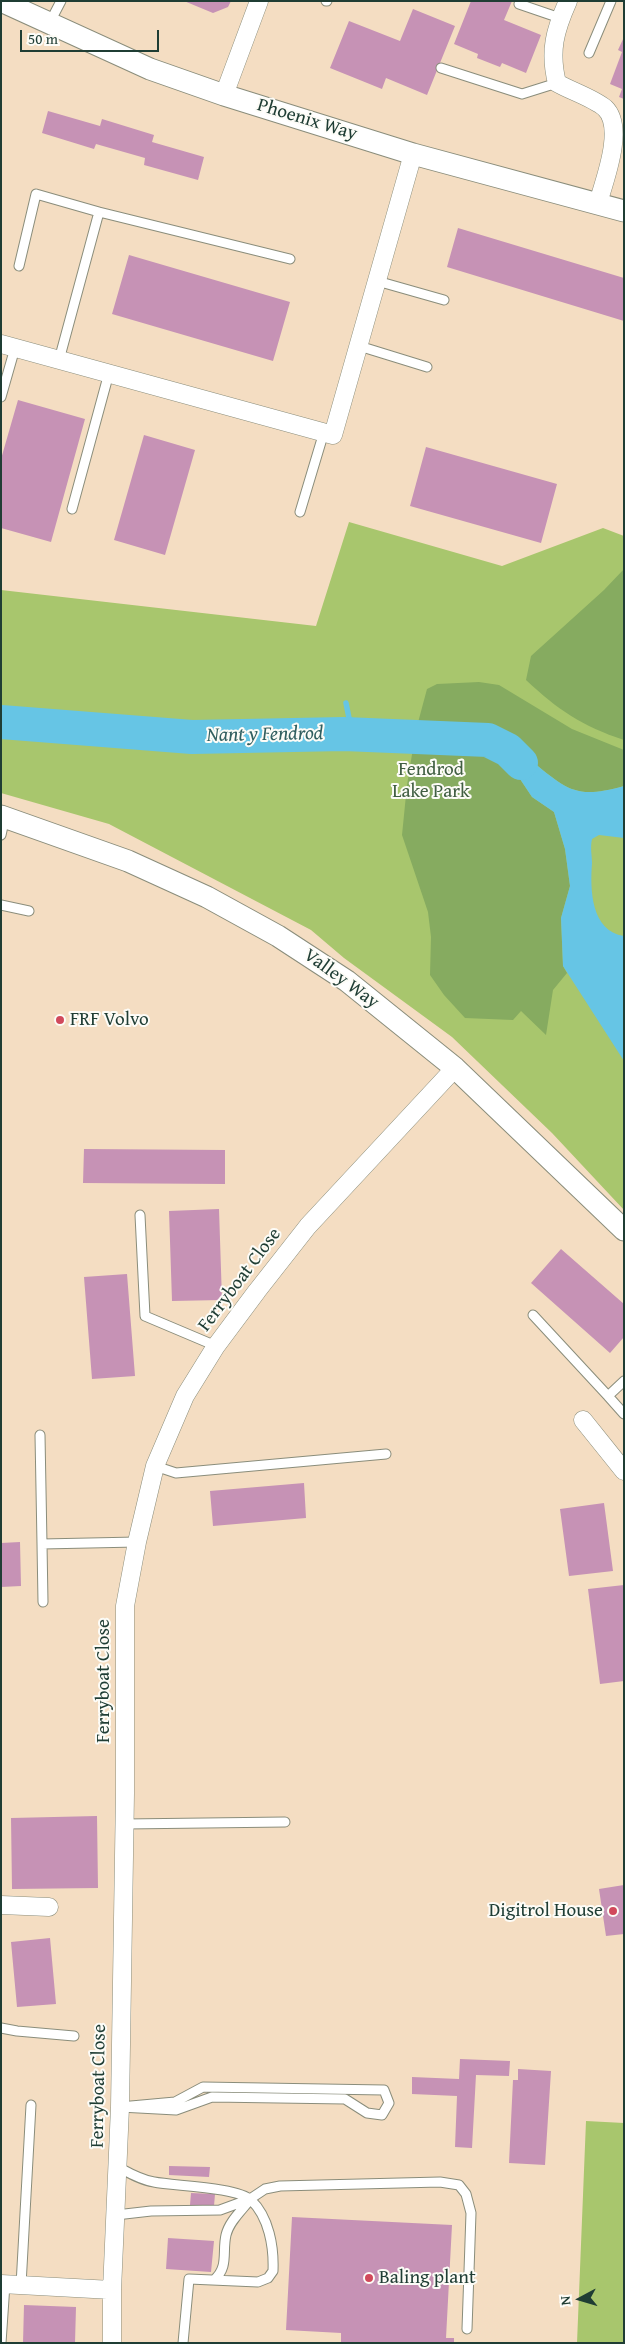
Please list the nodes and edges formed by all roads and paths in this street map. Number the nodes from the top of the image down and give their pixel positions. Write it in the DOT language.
graph roads {
  1 [pos="61,1"];
  2 [pos="259,1"];
  3 [pos="568,1"];
  4 [pos="611,1"];
  5 [pos="1,2"];
  6 [pos="518,4"];
  7 [pos="560,18"];
  8 [pos="49,24"];
  9 [pos="589,53"];
  10 [pos="441,68"];
  11 [pos="557,83"];
  12 [pos="224,95"];
  13 [pos="413,154"];
  14 [pos="598,203"];
  15 [pos="624,210"];
  16 [pos="99,212"];
  17 [pos="290,259"];
  18 [pos="19,266"];
  19 [pos="377,281"];
  20 [pos="444,300"];
  21 [pos="8,346"];
  22 [pos="359,346"];
  23 [pos="59,360"];
  24 [pos="427,367"];
  25 [pos="109,374"];
  26 [pos="1,397"];
  27 [pos="324,432"];
  28 [pos="72,509"];
  29 [pos="300,512"];
  30 [pos="3,823"];
  31 [pos="1,905"];
  32 [pos="29,911"];
  33 [pos="455,1068"];
  34 [pos="140,1215"];
  35 [pos="624,1230"];
  36 [pos="533,1315"];
  37 [pos="216,1346"];
  38 [pos="624,1381"];
  39 [pos="608,1396"];
  40 [pos="624,1414"];
  41 [pos="583,1420"];
  42 [pos="40,1435"];
  43 [pos="386,1454"];
  44 [pos="155,1466"];
  45 [pos="624,1471"];
  46 [pos="137,1542"];
  47 [pos="42,1544"];
  48 [pos="43,1602"];
  49 [pos="285,1822"];
  50 [pos="125,1824"];
  51 [pos="1,1905"];
  52 [pos="49,1907"];
  53 [pos="1,2028"];
  54 [pos="74,2036"];
  55 [pos="31,2105"];
  56 [pos="120,2107"];
  57 [pos="118,2167"];
  58 [pos="250,2199"];
  59 [pos="116,2215"];
  60 [pos="214,2280"];
  61 [pos="9,2284"];
  62 [pos="112,2290"];
  63 [pos="467,2329"];
  64 [pos="1,2343"];
  65 [pos="112,2343"];
  66 [pos="183,2343"];
  1 -- 8 [label="lane"];
  2 -- 12 [label="street"];
  3 -- 7 [label="street"];
  4 -- 9 [label="lane"];
  5 -- 8 [label="street, Phoenix Way"];
  6 -- 7 [label="lane"];
  7 -- 11 [label="street"];
  8 -- 12 [label="street, Phoenix Way"];
  10 -- 11 [label="lane"];
  11 -- 14 [label="street"];
  12 -- 13 [label="street, Phoenix Way"];
  13 -- 14 [label="street, Phoenix Way"];
  13 -- 19 [label="street"];
  14 -- 15 [label="street, Phoenix Way"];
  16 -- 17 [label="lane"];
  16 -- 18 [label="lane"];
  16 -- 23 [label="lane"];
  19 -- 20 [label="lane"];
  19 -- 22 [label="street"];
  21 -- 23 [label="street"];
  21 -- 26 [label="lane"];
  22 -- 24 [label="lane"];
  22 -- 27 [label="street"];
  23 -- 25 [label="street"];
  25 -- 27 [label="street"];
  25 -- 28 [label="lane"];
  27 -- 29 [label="lane"];
  30 -- 33 [label="street, Valley Way"];
  31 -- 32 [label="lane"];
  33 -- 35 [label="street, Valley Way"];
  33 -- 37 [label="street, Ferryboat Close"];
  34 -- 37 [label="lane"];
  36 -- 39 [label="lane"];
  37 -- 44 [label="street, Ferryboat Close"];
  38 -- 39 [label="lane"];
  39 -- 40 [label="lane"];
  41 -- 45 [label="street"];
  42 -- 47 [label="lane"];
  43 -- 44 [label="lane"];
  44 -- 46 [label="street, Ferryboat Close"];
  46 -- 47 [label="lane"];
  46 -- 50 [label="street, Ferryboat Close"];
  47 -- 48 [label="lane"];
  49 -- 50 [label="lane"];
  50 -- 56 [label="street, Ferryboat Close"];
  51 -- 52 [label="street"];
  53 -- 54 [label="lane"];
  55 -- 61 [label="lane"];
  56 -- 56 [label="lane"];
  56 -- 57 [label="street, Ferryboat Close"];
  57 -- 58 [label="lane"];
  57 -- 59 [label="street, Ferryboat Close"];
  58 -- 59 [label="lane"];
  58 -- 60 [label="lane"];
  58 -- 60 [label="lane"];
  58 -- 63 [label="lane"];
  59 -- 62 [label="street, Ferryboat Close"];
  60 -- 66 [label="lane"];
  61 -- 62 [label="street"];
  61 -- 64 [label="lane"];
  62 -- 65 [label="street, Ferryboat Close"];
}
